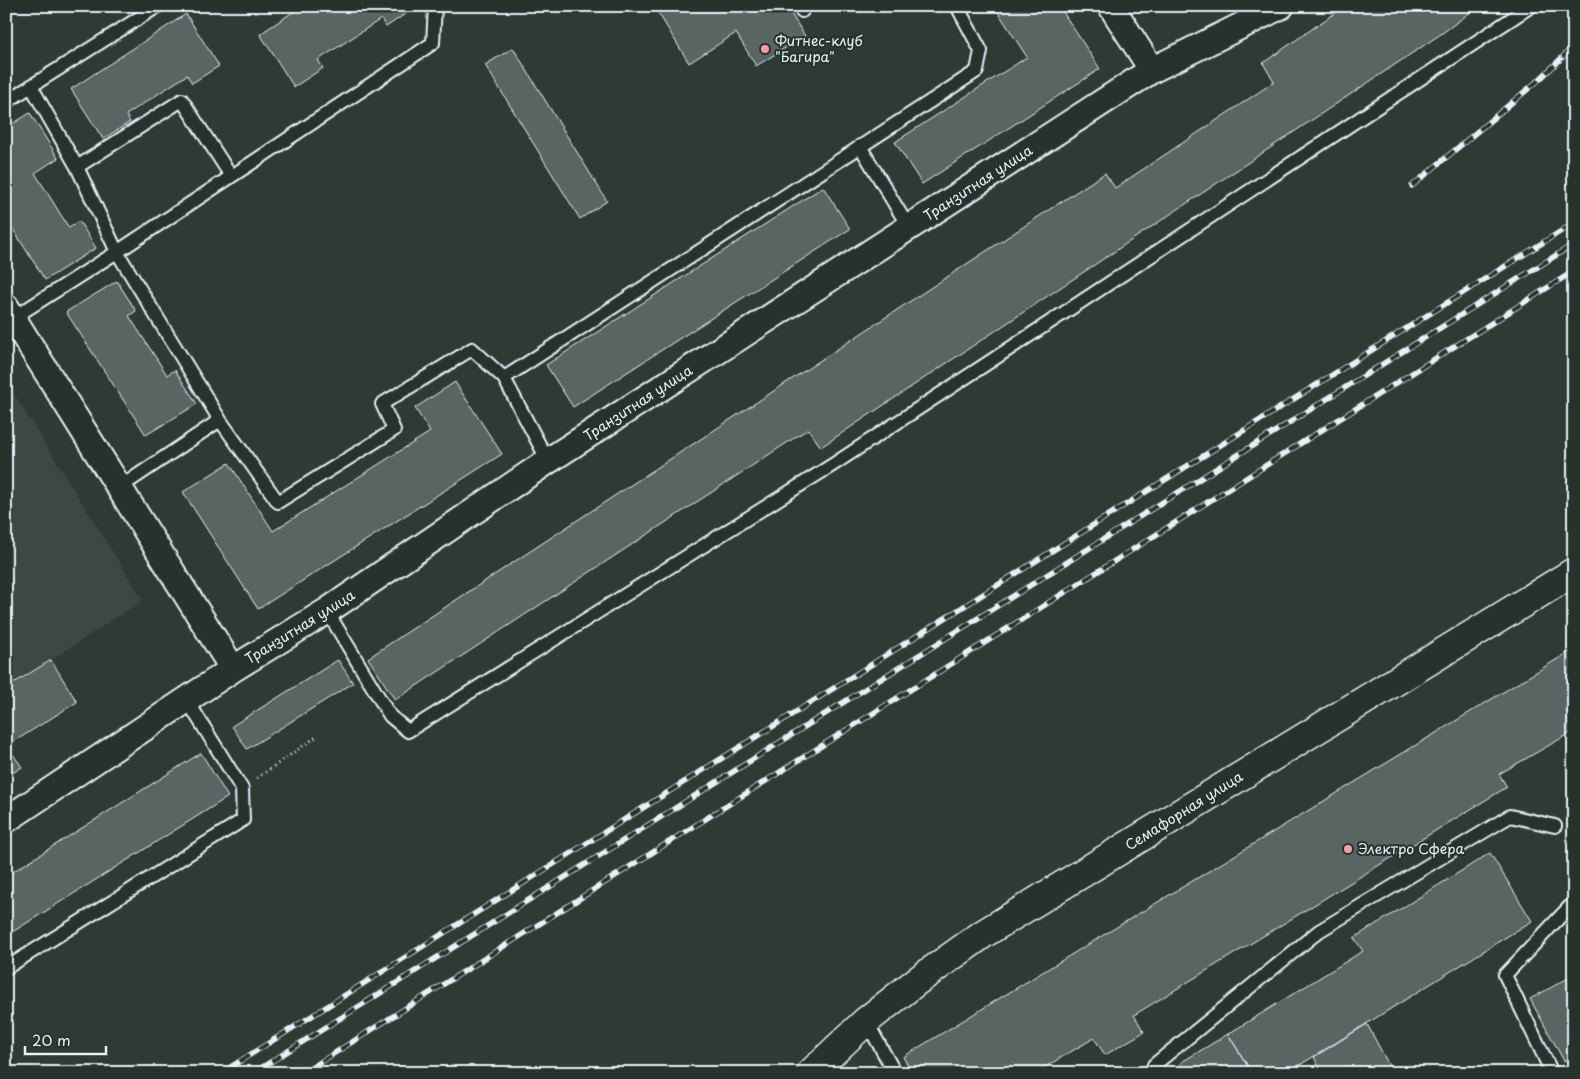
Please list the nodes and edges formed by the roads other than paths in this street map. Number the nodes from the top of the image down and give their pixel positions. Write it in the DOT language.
graph roads {
  1 [pos="158,6"];
  2 [pos="435,6"];
  3 [pos="957,6"];
  4 [pos="1111,6"];
  5 [pos="1281,6"];
  6 [pos="1531,6"];
  7 [pos="1152,70"];
  8 [pos="31,86"];
  9 [pos="6,102"];
  10 [pos="860,146"];
  11 [pos="77,167"];
  12 [pos="232,176"];
  13 [pos="909,228"];
  14 [pos="117,252"];
  15 [pos="10,312"];
  16 [pos="504,378"];
  17 [pos="220,420"];
  18 [pos="548,460"];
  19 [pos="119,488"];
  20 [pos="1574,572"];
  21 [pos="327,611"];
  22 [pos="233,669"];
  23 [pos="187,700"];
  24 [pos="6,820"];
  25 [pos="1554,826"];
  26 [pos="1574,902"];
  27 [pos="6,968"];
  28 [pos="866,1021"];
  29 [pos="811,1073"];
  30 [pos="895,1073"];
  31 [pos="1151,1073"];
  32 [pos="1552,1073"];
  1 -- 8 [label="lane"];
  2 -- 12 [label="lane"];
  3 -- 10 [label="lane"];
  4 -- 7 [label="street"];
  5 -- 7 [label="street, Транзитная улица"];
  6 -- 21 [label="lane"];
  7 -- 13 [label="street, Транзитная улица"];
  8 -- 9 [label="lane"];
  8 -- 11 [label="lane"];
  10 -- 13 [label="lane"];
  10 -- 16 [label="lane"];
  11 -- 12 [label="lane"];
  11 -- 14 [label="lane"];
  12 -- 14 [label="lane"];
  13 -- 18 [label="street, Транзитная улица"];
  14 -- 15 [label="lane"];
  14 -- 17 [label="lane"];
  15 -- 19 [label="street"];
  16 -- 17 [label="lane"];
  16 -- 18 [label="lane"];
  17 -- 19 [label="lane"];
  18 -- 21 [label="street, Транзитная улица"];
  19 -- 22 [label="street"];
  20 -- 28 [label="highway, Семафорная улица"];
  21 -- 22 [label="street, Транзитная улица"];
  22 -- 23 [label="street, Транзитная улица"];
  23 -- 24 [label="street, Транзитная улица"];
  23 -- 27 [label="lane"];
  25 -- 31 [label="lane"];
  26 -- 32 [label="lane"];
  28 -- 29 [label="highway, Семафорная улица"];
  28 -- 30 [label="lane"];
}
